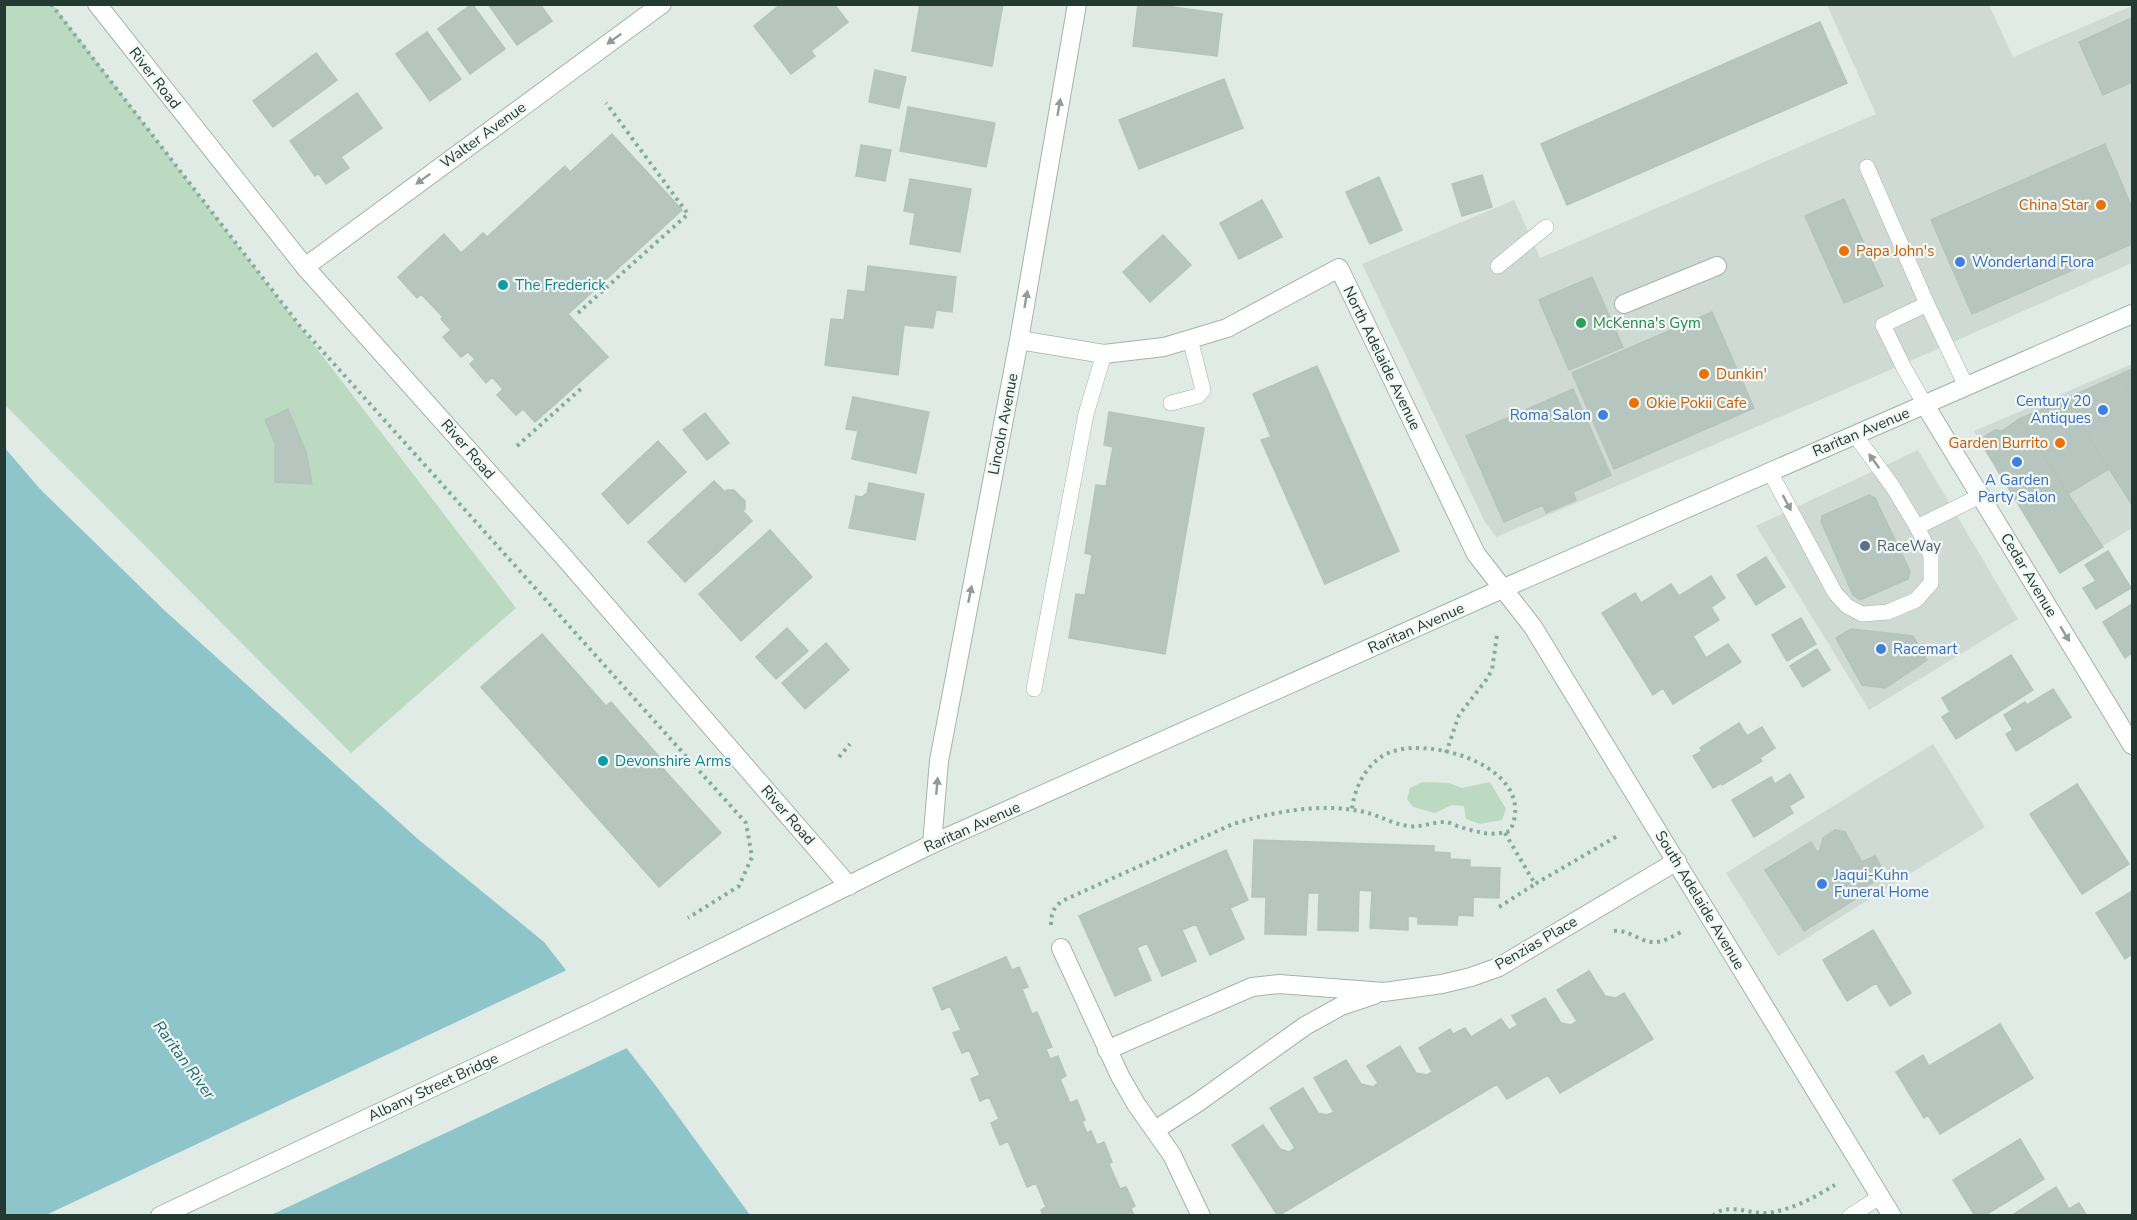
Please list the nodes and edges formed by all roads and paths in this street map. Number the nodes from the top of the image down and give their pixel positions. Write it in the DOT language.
graph roads {
  1 [pos="51,4"];
  2 [pos="97,4"];
  3 [pos="662,4"];
  4 [pos="1077,4"];
  5 [pos="606,103"];
  6 [pos="1867,167"];
  7 [pos="1546,227"];
  8 [pos="1498,266"];
  9 [pos="1717,266"];
  10 [pos="305,267"];
  11 [pos="1624,304"];
  12 [pos="1928,304"];
  13 [pos="578,313"];
  14 [pos="2133,314"];
  15 [pos="1190,339"];
  16 [pos="1018,340"];
  17 [pos="1104,354"];
  18 [pos="584,386"];
  19 [pos="1966,387"];
  20 [pos="1171,403"];
  21 [pos="1925,405"];
  22 [pos="1855,435"];
  23 [pos="517,446"];
  24 [pos="1770,472"];
  25 [pos="1980,496"];
  26 [pos="1917,527"];
  27 [pos="1502,589"];
  28 [pos="1497,635"];
  29 [pos="1034,689"];
  30 [pos="850,744"];
  31 [pos="2133,745"];
  32 [pos="1446,753"];
  33 [pos="839,757"];
  34 [pos="1352,810"];
  35 [pos="1505,833"];
  36 [pos="1619,835"];
  37 [pos="932,844"];
  38 [pos="1677,861"];
  39 [pos="1535,884"];
  40 [pos="849,886"];
  41 [pos="1499,907"];
  42 [pos="688,918"];
  43 [pos="1681,932"];
  44 [pos="1608,933"];
  45 [pos="1061,948"];
  46 [pos="706,956"];
  47 [pos="1384,992"];
  48 [pos="1107,1050"];
  49 [pos="1155,1130"];
  50 [pos="1835,1185"];
  51 [pos="1881,1196"];
  52 [pos="160,1215"];
  53 [pos="1201,1215"];
  54 [pos="1713,1215"];
  55 [pos="1850,1215"];
  56 [pos="1892,1215"];
  1 -- 42 [label="path"];
  2 -- 10 [label="street, River Road"];
  3 -- 10 [label="street, Walter Avenue, one-way"];
  16 -- 4 [label="street, Lincoln Avenue, one-way"];
  5 -- 13 [label="path"];
  6 -- 12 [label="lane"];
  7 -- 8 [label="lane"];
  9 -- 11 [label="street"];
  10 -- 40 [label="street, River Road"];
  12 -- 19 [label="lane"];
  12 -- 21 [label="lane"];
  14 -- 19 [label="street, Raritan Avenue"];
  15 -- 17 [label="street, North Adelaide Avenue"];
  15 -- 20 [label="lane"];
  15 -- 27 [label="street, North Adelaide Avenue"];
  16 -- 17 [label="street, North Adelaide Avenue"];
  37 -- 16 [label="street, Lincoln Avenue, one-way"];
  17 -- 29 [label="lane"];
  18 -- 23 [label="path"];
  19 -- 21 [label="street, Raritan Avenue"];
  21 -- 22 [label="street, Raritan Avenue"];
  21 -- 25 [label="street, Cedar Avenue"];
  22 -- 24 [label="street, Raritan Avenue"];
  26 -- 22 [label="lane, one-way"];
  24 -- 26 [label="lane, one-way"];
  24 -- 27 [label="street, Raritan Avenue"];
  25 -- 26 [label="lane"];
  25 -- 31 [label="street, Cedar Avenue, one-way"];
  27 -- 37 [label="street, Raritan Avenue"];
  27 -- 38 [label="street, South Adelaide Avenue"];
  28 -- 32 [label="path"];
  30 -- 33 [label="path"];
  32 -- 34 [label="path"];
  32 -- 35 [label="path"];
  35 -- 39 [label="path"];
  35 -- 45 [label="path"];
  36 -- 39 [label="path"];
  37 -- 40 [label="street, Raritan Avenue"];
  38 -- 47 [label="street, Penzias Place"];
  38 -- 51 [label="street, South Adelaide Avenue"];
  39 -- 41 [label="path"];
  40 -- 46 [label="street, Raritan Avenue"];
  43 -- 44 [label="path"];
  45 -- 48 [label="street"];
  46 -- 52 [label="street, Albany Street Bridge"];
  47 -- 48 [label="street, Penzias Place"];
  47 -- 49 [label="street, Penzias Place"];
  48 -- 49 [label="street"];
  49 -- 53 [label="street"];
  50 -- 54 [label="path"];
  51 -- 55 [label="lane"];
  51 -- 56 [label="street, South Adelaide Avenue"];
}
